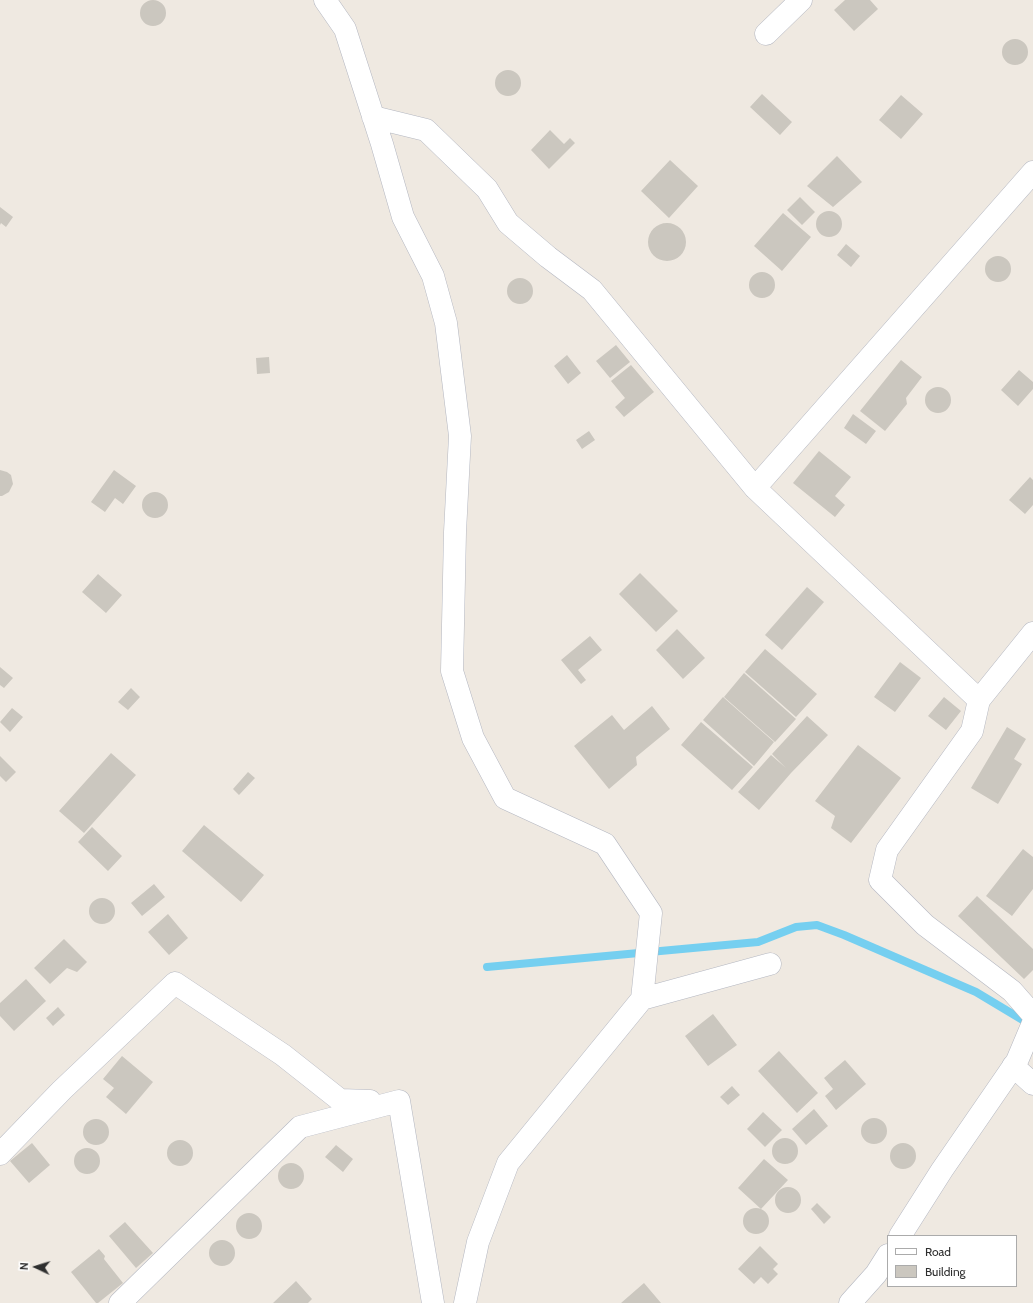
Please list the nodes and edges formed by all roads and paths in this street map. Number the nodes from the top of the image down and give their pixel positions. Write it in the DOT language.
graph roads {
  1 [pos="324,0"];
  2 [pos="801,0"];
  3 [pos="766,34"];
  4 [pos="373,117"];
  5 [pos="1033,172"];
  6 [pos="755,488"];
  7 [pos="1033,633"];
  8 [pos="979,700"];
  9 [pos="770,964"];
  10 [pos="642,999"];
  11 [pos="1033,1014"];
  12 [pos="1030,1030"];
  13 [pos="1013,1066"];
  14 [pos="1033,1084"];
  15 [pos="400,1101"];
  16 [pos="0,1154"];
  17 [pos="901,1235"];
  18 [pos="887,1257"];
  19 [pos="120,1303"];
  20 [pos="433,1303"];
  21 [pos="465,1303"];
  22 [pos="850,1303"];
  1 -- 4 [label="street"];
  2 -- 3 [label="street"];
  4 -- 6 [label="street"];
  4 -- 10 [label="street"];
  5 -- 6 [label="street"];
  6 -- 8 [label="street"];
  7 -- 8 [label="street"];
  8 -- 11 [label="street"];
  9 -- 10 [label="street"];
  10 -- 21 [label="street"];
  12 -- 13 [label="street"];
  13 -- 14 [label="street"];
  13 -- 17 [label="street"];
  15 -- 16 [label="street"];
  15 -- 19 [label="street"];
  15 -- 20 [label="street"];
  18 -- 22 [label="street"];
}
